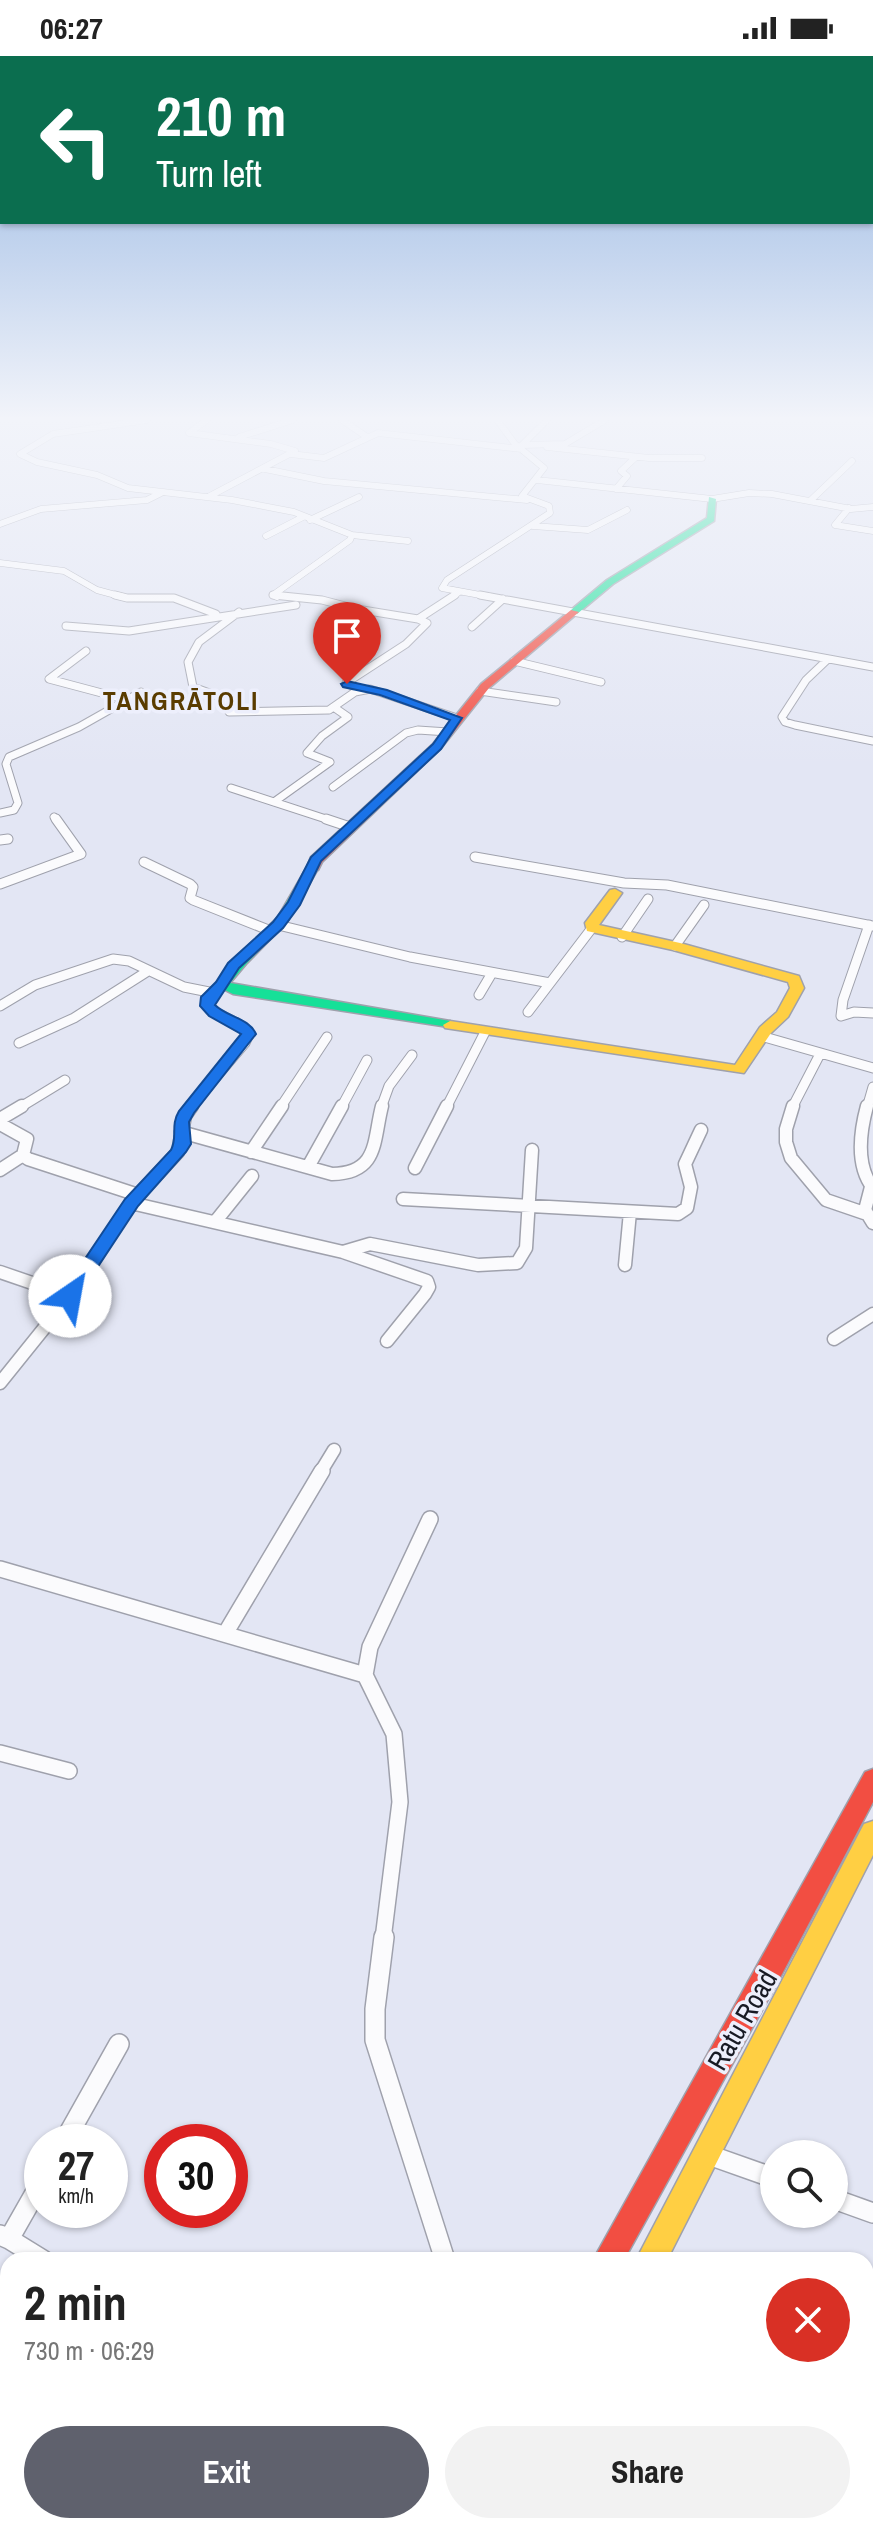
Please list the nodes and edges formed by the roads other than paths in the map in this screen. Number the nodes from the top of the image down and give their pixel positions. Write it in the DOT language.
graph roads {
  1 [pos="352,535"];
  2 [pos="358,536"];
  3 [pos="518,536"];
  4 [pos="684,536"];
  5 [pos="408,541"];
  6 [pos="0,563"];
  7 [pos="459,592"];
  8 [pos="503,599"];
  9 [pos="345,606"];
  10 [pos="239,612"];
  11 [pos="573,613"];
  12 [pos="219,615"];
  13 [pos="418,619"];
  14 [pos="66,626"];
  15 [pos="472,627"];
  16 [pos="86,651"];
  17 [pos="828,659"];
  18 [pos="514,661"];
  19 [pos="873,667"];
  20 [pos="601,682"];
  21 [pos="362,690"];
  22 [pos="480,691"];
  23 [pos="141,692"];
  24 [pos="128,700"];
  25 [pos="556,702"];
  26 [pos="335,708"];
  27 [pos="452,725"];
  28 [pos="873,741"];
  29 [pos="0,753"];
  30 [pos="5,763"];
  31 [pos="333,787"];
  32 [pos="231,788"];
  33 [pos="274,802"];
  34 [pos="0,813"];
  35 [pos="54,817"];
  36 [pos="350,827"];
  37 [pos="475,857"];
  38 [pos="144,862"];
  39 [pos="0,884"];
  40 [pos="615,893"];
  41 [pos="648,899"];
  42 [pos="704,905"];
  43 [pos="871,925"];
  44 [pos="274,928"];
  45 [pos="592,928"];
  46 [pos="622,937"];
  47 [pos="675,946"];
  48 [pos="148,971"];
  49 [pos="492,973"];
  50 [pos="550,983"];
  51 [pos="218,989"];
  52 [pos="479,995"];
  53 [pos="0,1006"];
  54 [pos="528,1012"];
  55 [pos="873,1013"];
  56 [pos="485,1032"];
  57 [pos="761,1036"];
  58 [pos="327,1037"];
  59 [pos="19,1043"];
  60 [pos="820,1054"];
  61 [pos="412,1055"];
  62 [pos="367,1060"];
  63 [pos="873,1068"];
  64 [pos="65,1080"];
  65 [pos="873,1087"];
  66 [pos="0,1121"];
  67 [pos="701,1130"];
  68 [pos="181,1132"];
  69 [pos="532,1150"];
  70 [pos="251,1152"];
  71 [pos="23,1155"];
  72 [pos="308,1167"];
  73 [pos="415,1168"];
  74 [pos="0,1170"];
  75 [pos="252,1176"];
  76 [pos="872,1188"];
  77 [pos="135,1199"];
  78 [pos="403,1199"];
  79 [pos="529,1207"];
  80 [pos="630,1212"];
  81 [pos="869,1218"];
  82 [pos="215,1222"];
  83 [pos="343,1252"];
  84 [pos="625,1265"];
  85 [pos="0,1272"];
  86 [pos="70,1296"];
  87 [pos="873,1314"];
  88 [pos="834,1339"];
  89 [pos="387,1341"];
  90 [pos="0,1383"];
  91 [pos="334,1450"];
  92 [pos="430,1519"];
  93 [pos="0,1569"];
  94 [pos="225,1634"];
  95 [pos="365,1675"];
  96 [pos="0,1753"];
  97 [pos="69,1771"];
  98 [pos="873,1779"];
  99 [pos="870,1843"];
  100 [pos="119,2044"];
  101 [pos="74,2124"];
  102 [pos="706,2154"];
  103 [pos="760,2173"];
  104 [pos="848,2204"];
  105 [pos="24,2208"];
  106 [pos="873,2213"];
  107 [pos="5,2237"];
  108 [pos="30,2252"];
  109 [pos="440,2252"];
  110 [pos="612,2252"];
  111 [pos="655,2252"];
  1 -- 9 [label="street"];
  2 -- 5 [label="street"];
  3 -- 7 [label="street"];
  4 -- 11 [label="street"];
  6 -- 12 [label="street"];
  7 -- 8 [label="street"];
  7 -- 13 [label="street"];
  8 -- 11 [label="street"];
  8 -- 15 [label="street"];
  9 -- 10 [label="street"];
  9 -- 13 [label="street"];
  10 -- 12 [label="street"];
  10 -- 26 [label="street"];
  11 -- 17 [label="street"];
  11 -- 18 [label="street"];
  12 -- 14 [label="street"];
  13 -- 21 [label="street"];
  16 -- 24 [label="street"];
  17 -- 19 [label="street"];
  17 -- 28 [label="street"];
  18 -- 20 [label="street"];
  18 -- 22 [label="street"];
  21 -- 26 [label="street"];
  21 -- 27 [label="street"];
  22 -- 25 [label="street"];
  22 -- 27 [label="street"];
  23 -- 24 [label="street"];
  24 -- 30 [label="street"];
  26 -- 33 [label="street"];
  27 -- 31 [label="street"];
  27 -- 36 [label="street"];
  29 -- 30 [label="street"];
  30 -- 34 [label="street"];
  32 -- 33 [label="street"];
  33 -- 36 [label="street"];
  35 -- 39 [label="street"];
  36 -- 44 [label="street"];
  37 -- 43 [label="street"];
  38 -- 44 [label="street"];
  40 -- 45 [label="street"];
  41 -- 46 [label="street"];
  42 -- 47 [label="street"];
  43 -- 55 [label="street"];
  44 -- 49 [label="street"];
  44 -- 51 [label="street"];
  45 -- 46 [label="street"];
  45 -- 50 [label="street"];
  46 -- 47 [label="street"];
  47 -- 57 [label="street"];
  48 -- 51 [label="street"];
  48 -- 53 [label="street"];
  48 -- 59 [label="street"];
  49 -- 50 [label="street"];
  49 -- 52 [label="street"];
  50 -- 54 [label="street"];
  51 -- 56 [label="street"];
  51 -- 68 [label="street"];
  56 -- 57 [label="street"];
  56 -- 73 [label="street"];
  57 -- 60 [label="street"];
  58 -- 70 [label="street"];
  60 -- 63 [label="street"];
  60 -- 81 [label="street"];
  61 -- 72 [label="street"];
  62 -- 72 [label="street"];
  64 -- 66 [label="street"];
  65 -- 76 [label="street"];
  66 -- 71 [label="street"];
  67 -- 80 [label="street"];
  68 -- 70 [label="street"];
  68 -- 77 [label="street"];
  69 -- 79 [label="street"];
  70 -- 72 [label="street"];
  71 -- 74 [label="street"];
  71 -- 77 [label="street"];
  75 -- 82 [label="street"];
  76 -- 81 [label="street"];
  77 -- 82 [label="street"];
  77 -- 86 [label="street"];
  78 -- 79 [label="street"];
  79 -- 80 [label="street"];
  79 -- 83 [label="street"];
  80 -- 84 [label="street"];
  82 -- 83 [label="street"];
  83 -- 89 [label="street"];
  85 -- 86 [label="street"];
  86 -- 90 [label="street"];
  87 -- 88 [label="street"];
  91 -- 94 [label="street"];
  92 -- 95 [label="street"];
  93 -- 94 [label="street"];
  94 -- 95 [label="street"];
  95 -- 109 [label="street"];
  96 -- 97 [label="street"];
  98 -- 110 [label="street, Ratu Road"];
  99 -- 102 [label="street, Ratu Road"];
  100 -- 101 [label="street"];
  102 -- 103 [label="street"];
  102 -- 111 [label="street, Ratu Road"];
  104 -- 106 [label="street"];
  105 -- 107 [label="street"];
  107 -- 108 [label="street"];
}
